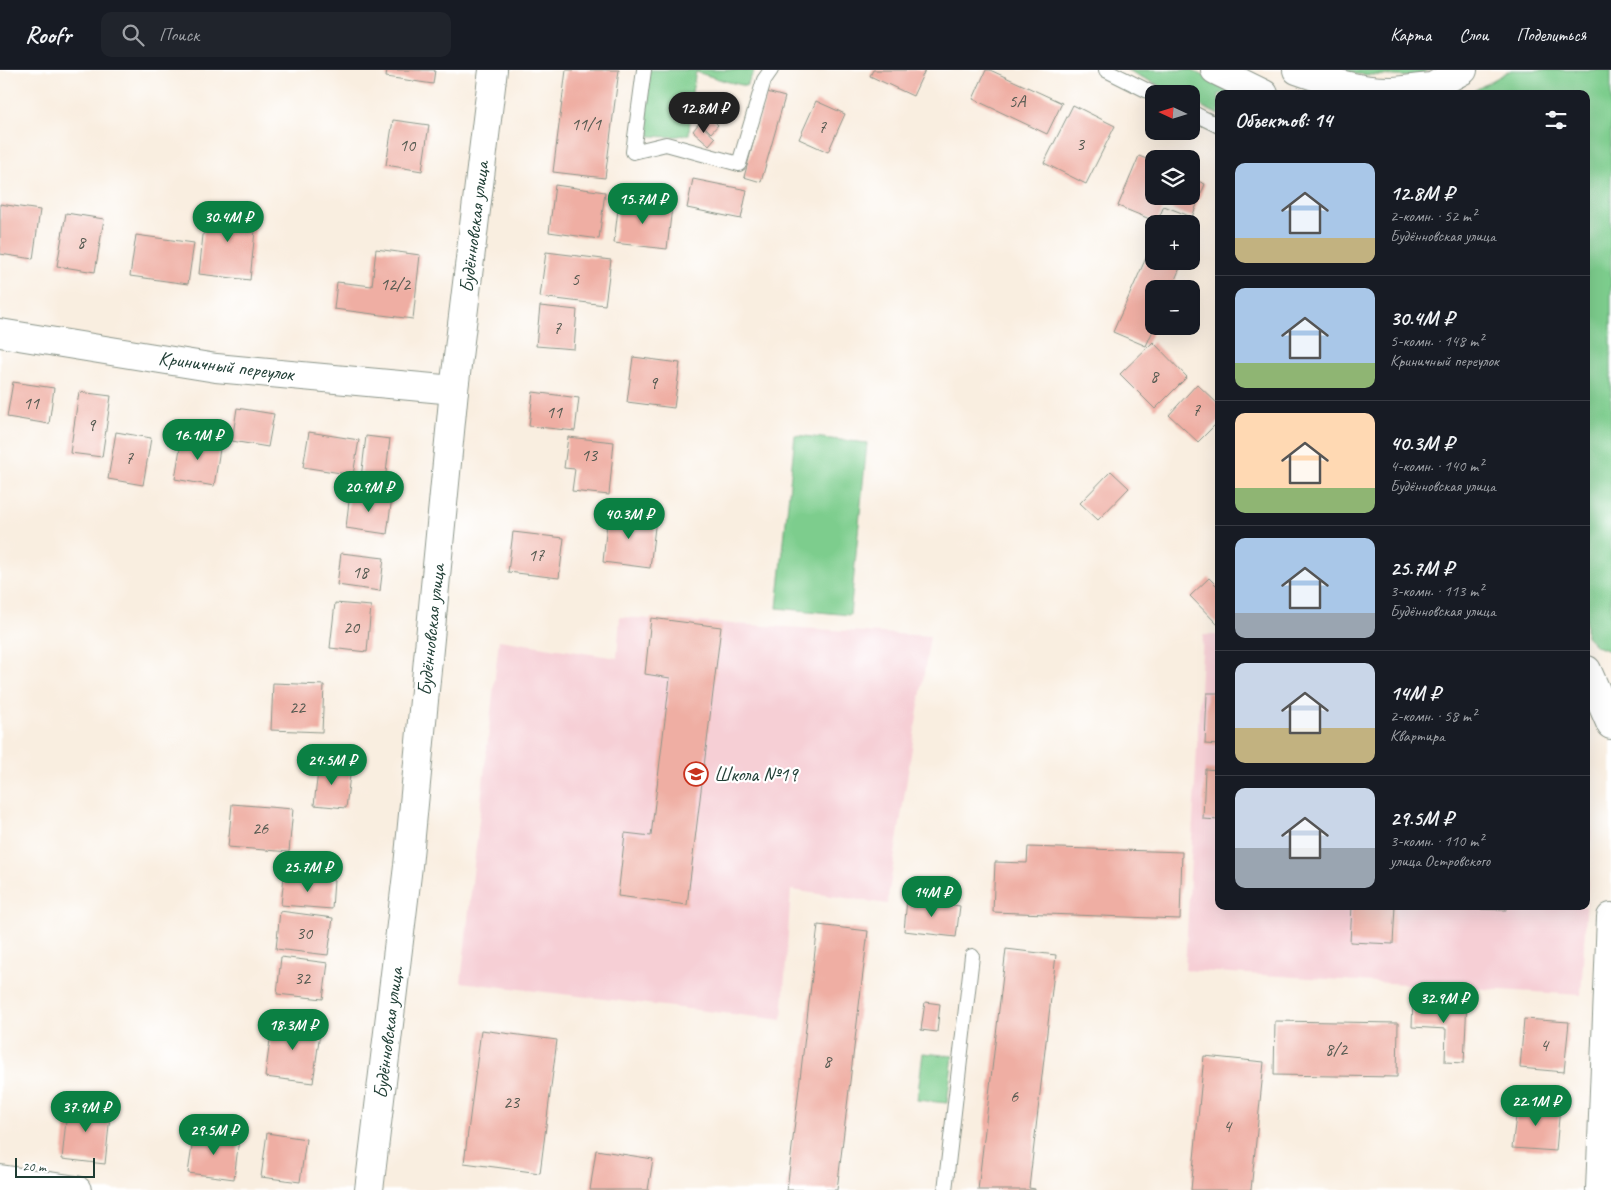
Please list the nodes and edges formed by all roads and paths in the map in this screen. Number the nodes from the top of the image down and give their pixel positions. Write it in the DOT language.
graph roads {
  1 [pos="493,70"];
  2 [pos="644,70"];
  3 [pos="771,70"];
  4 [pos="1106,70"];
  5 [pos="1215,70"];
  6 [pos="1297,70"];
  7 [pos="1463,70"];
  8 [pos="1145,90"];
  9 [pos="1256,90"];
  10 [pos="1382,90"];
  11 [pos="1429,90"];
  12 [pos="1200,116"];
  13 [pos="1215,124"];
  14 [pos="0,333"];
  15 [pos="454,390"];
  16 [pos="1595,673"];
  17 [pos="1611,725"];
  18 [pos="1611,917"];
  19 [pos="972,956"];
  20 [pos="0,1179"];
  21 [pos="77,1190"];
  22 [pos="369,1190"];
  23 [pos="945,1190"];
  24 [pos="1600,1190"];
  1 -- 15 [label="street, Будённовская улица"];
  2 -- 3 [label="lane"];
  4 -- 8 [label="lane"];
  5 -- 9 [label="street"];
  6 -- 10 [label="street"];
  7 -- 11 [label="street"];
  12 -- 13 [label="lane"];
  14 -- 15 [label="street, Криничный переулок"];
  15 -- 22 [label="street, Будённовская улица"];
  16 -- 17 [label="street"];
  18 -- 24 [label="street"];
  19 -- 23 [label="lane"];
  20 -- 21 [label="street"];
}
